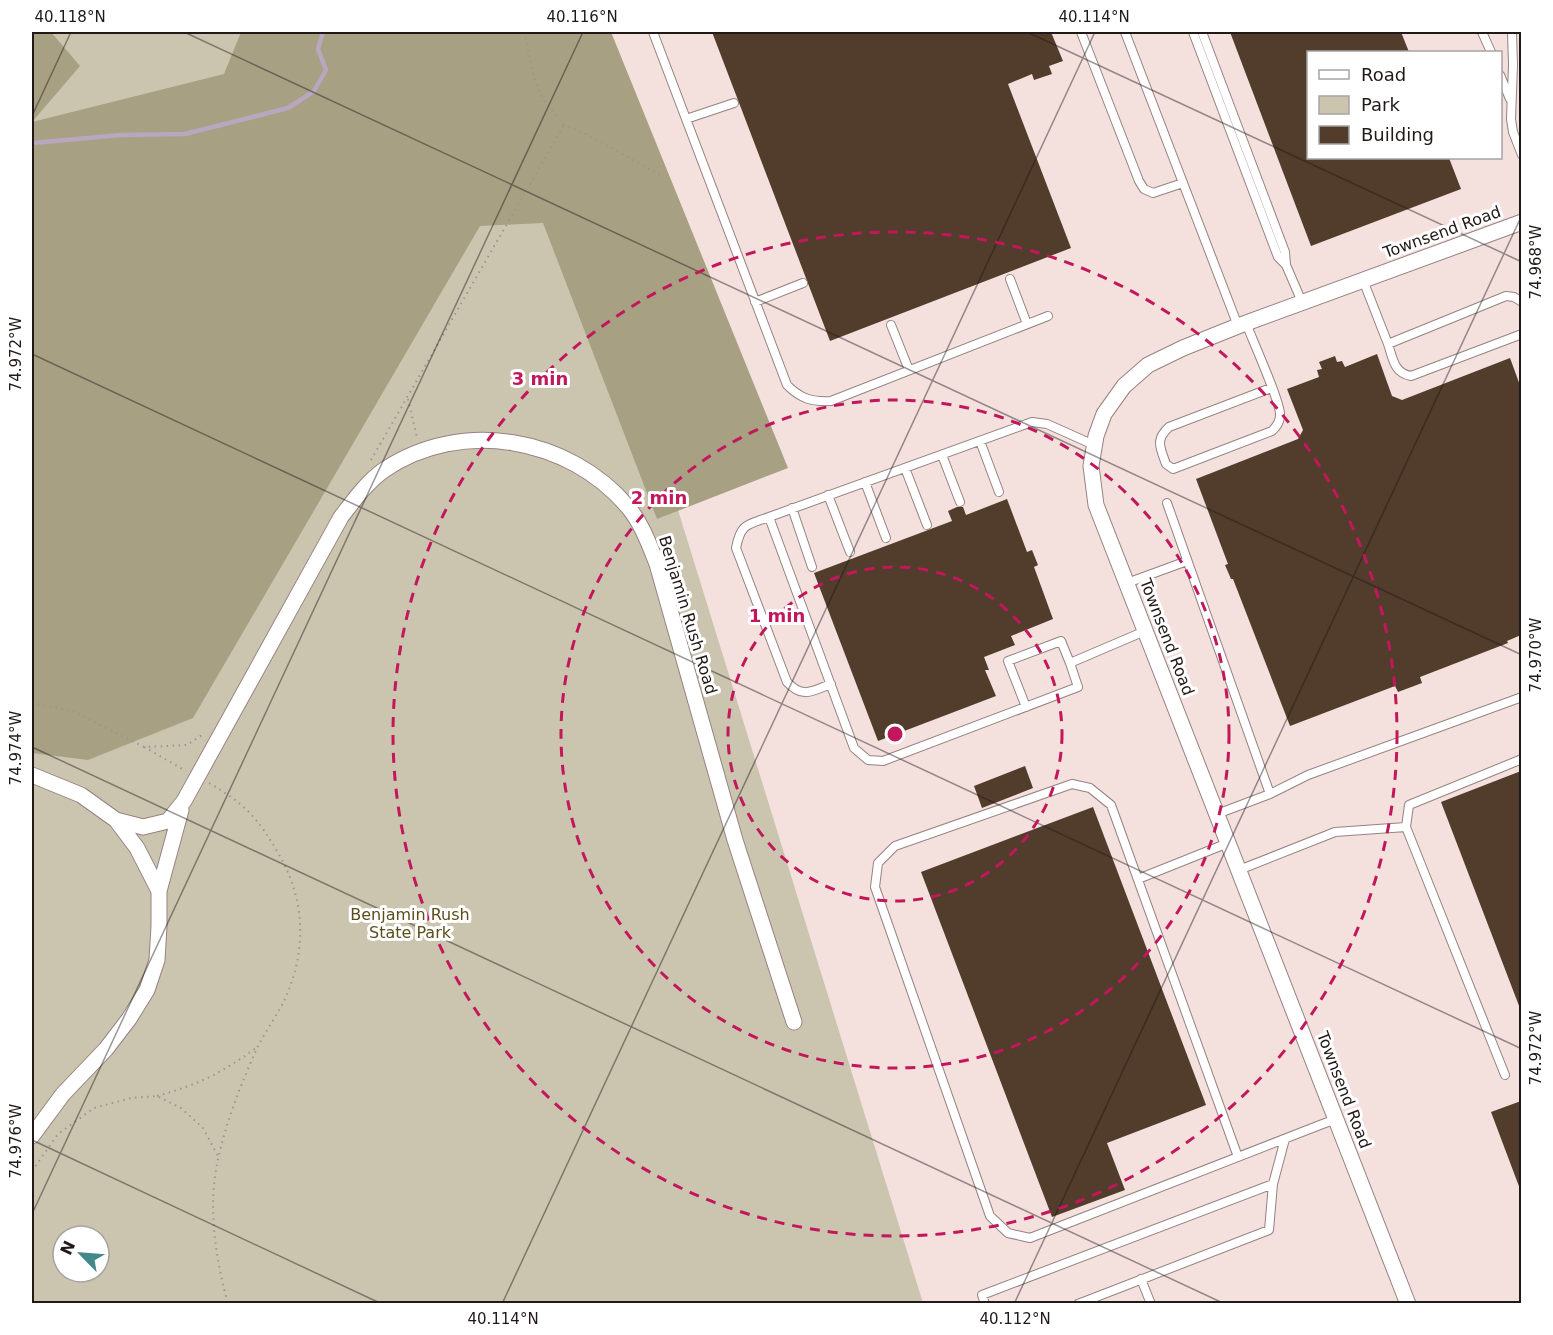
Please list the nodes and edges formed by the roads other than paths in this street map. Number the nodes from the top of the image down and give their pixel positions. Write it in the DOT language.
graph roads {
  1 [pos="653,32"];
  2 [pos="1081,32"];
  3 [pos="1125,32"];
  4 [pos="1193,32"];
  5 [pos="1202,32"];
  6 [pos="1482,32"];
  7 [pos="1512,32"];
  8 [pos="1491,51"];
  9 [pos="1502,80"];
  10 [pos="1512,102"];
  11 [pos="734,103"];
  12 [pos="1229,114"];
  13 [pos="686,119"];
  14 [pos="1521,155"];
  15 [pos="1183,183"];
  16 [pos="1521,222"];
  17 [pos="1010,279"];
  18 [pos="1363,280"];
  19 [pos="803,283"];
  20 [pos="755,302"];
  21 [pos="1521,302"];
  22 [pos="1302,303"];
  23 [pos="1048,316"];
  24 [pos="1027,324"];
  25 [pos="1242,324"];
  26 [pos="891,325"];
  27 [pos="1521,334"];
  28 [pos="1388,344"];
  29 [pos="909,370"];
  30 [pos="1271,388"];
  31 [pos="980,441"];
  32 [pos="1094,445"];
  33 [pos="942,454"];
  34 [pos="905,468"];
  35 [pos="865,482"];
  36 [pos="999,492"];
  37 [pos="828,495"];
  38 [pos="960,502"];
  39 [pos="1167,503"];
  40 [pos="792,508"];
  41 [pos="769,517"];
  42 [pos="927,525"];
  43 [pos="886,538"];
  44 [pos="850,552"];
  45 [pos="1187,561"];
  46 [pos="812,567"];
  47 [pos="1127,583"];
  48 [pos="1146,631"];
  49 [pos="1070,663"];
  50 [pos="831,684"];
  51 [pos="1521,697"];
  52 [pos="1026,707"];
  53 [pos="1521,759"];
  54 [pos="32,775"];
  55 [pos="1270,794"];
  56 [pos="184,801"];
  57 [pos="1217,814"];
  58 [pos="116,820"];
  59 [pos="1406,827"];
  60 [pos="1228,843"];
  61 [pos="1239,870"];
  62 [pos="1138,879"];
  63 [pos="159,891"];
  64 [pos="794,1022"];
  65 [pos="1505,1075"];
  66 [pos="1336,1119"];
  67 [pos="32,1136"];
  68 [pos="1285,1139"];
  69 [pos="1238,1157"];
  70 [pos="1273,1184"];
  71 [pos="1141,1280"];
  72 [pos="985,1304"];
  73 [pos="1078,1304"];
  74 [pos="1151,1304"];
  75 [pos="1408,1304"];
  1 -- 13 [label="lane"];
  2 -- 15 [label="lane"];
  3 -- 15 [label="lane"];
  4 -- 12 [label="lane"];
  5 -- 12 [label="lane"];
  6 -- 8 [label="lane"];
  7 -- 10 [label="lane"];
  9 -- 10 [label="lane"];
  10 -- 14 [label="lane"];
  11 -- 13 [label="lane"];
  12 -- 22 [label="lane"];
  13 -- 20 [label="lane"];
  15 -- 25 [label="lane"];
  16 -- 18 [label="street, Townsend Road"];
  17 -- 24 [label="lane"];
  18 -- 22 [label="street, Townsend Road"];
  18 -- 28 [label="lane"];
  19 -- 20 [label="lane"];
  20 -- 29 [label="lane"];
  21 -- 28 [label="lane"];
  22 -- 25 [label="street, Townsend Road"];
  23 -- 24 [label="lane"];
  24 -- 29 [label="lane"];
  25 -- 30 [label="lane"];
  25 -- 32 [label="street, Townsend Road"];
  26 -- 29 [label="lane"];
  27 -- 28 [label="lane"];
  30 -- 30 [label="lane"];
  31 -- 32 [label="lane"];
  31 -- 33 [label="lane"];
  31 -- 36 [label="lane"];
  32 -- 47 [label="street, Townsend Road"];
  33 -- 34 [label="lane"];
  33 -- 38 [label="lane"];
  34 -- 35 [label="lane"];
  34 -- 42 [label="lane"];
  35 -- 37 [label="lane"];
  35 -- 43 [label="lane"];
  37 -- 40 [label="lane"];
  37 -- 44 [label="lane"];
  39 -- 45 [label="lane"];
  40 -- 41 [label="lane"];
  40 -- 46 [label="lane"];
  41 -- 50 [label="lane"];
  41 -- 50 [label="lane"];
  45 -- 47 [label="lane"];
  45 -- 55 [label="lane"];
  47 -- 48 [label="street, Townsend Road"];
  48 -- 49 [label="lane"];
  48 -- 57 [label="street, Townsend Road"];
  49 -- 52 [label="lane"];
  49 -- 52 [label="lane"];
  50 -- 52 [label="lane"];
  51 -- 55 [label="lane"];
  53 -- 59 [label="lane"];
  54 -- 58 [label="street, Benjamin Rush Road"];
  55 -- 57 [label="lane"];
  56 -- 58 [label="street, Benjamin Rush Road"];
  56 -- 63 [label="street, Benjamin Rush Road"];
  56 -- 64 [label="street, Benjamin Rush Road"];
  57 -- 60 [label="street, Townsend Road"];
  58 -- 63 [label="street, Benjamin Rush Road"];
  59 -- 61 [label="lane"];
  59 -- 65 [label="lane"];
  60 -- 61 [label="street, Townsend Road"];
  60 -- 62 [label="lane"];
  61 -- 66 [label="street, Townsend Road"];
  62 -- 69 [label="lane"];
  62 -- 69 [label="lane"];
  63 -- 67 [label="street, Benjamin Rush Road"];
  66 -- 68 [label="lane"];
  66 -- 75 [label="street, Townsend Road"];
  68 -- 69 [label="lane"];
  68 -- 70 [label="lane"];
  70 -- 71 [label="lane"];
  70 -- 72 [label="lane"];
  71 -- 73 [label="lane"];
  71 -- 74 [label="lane"];
}
